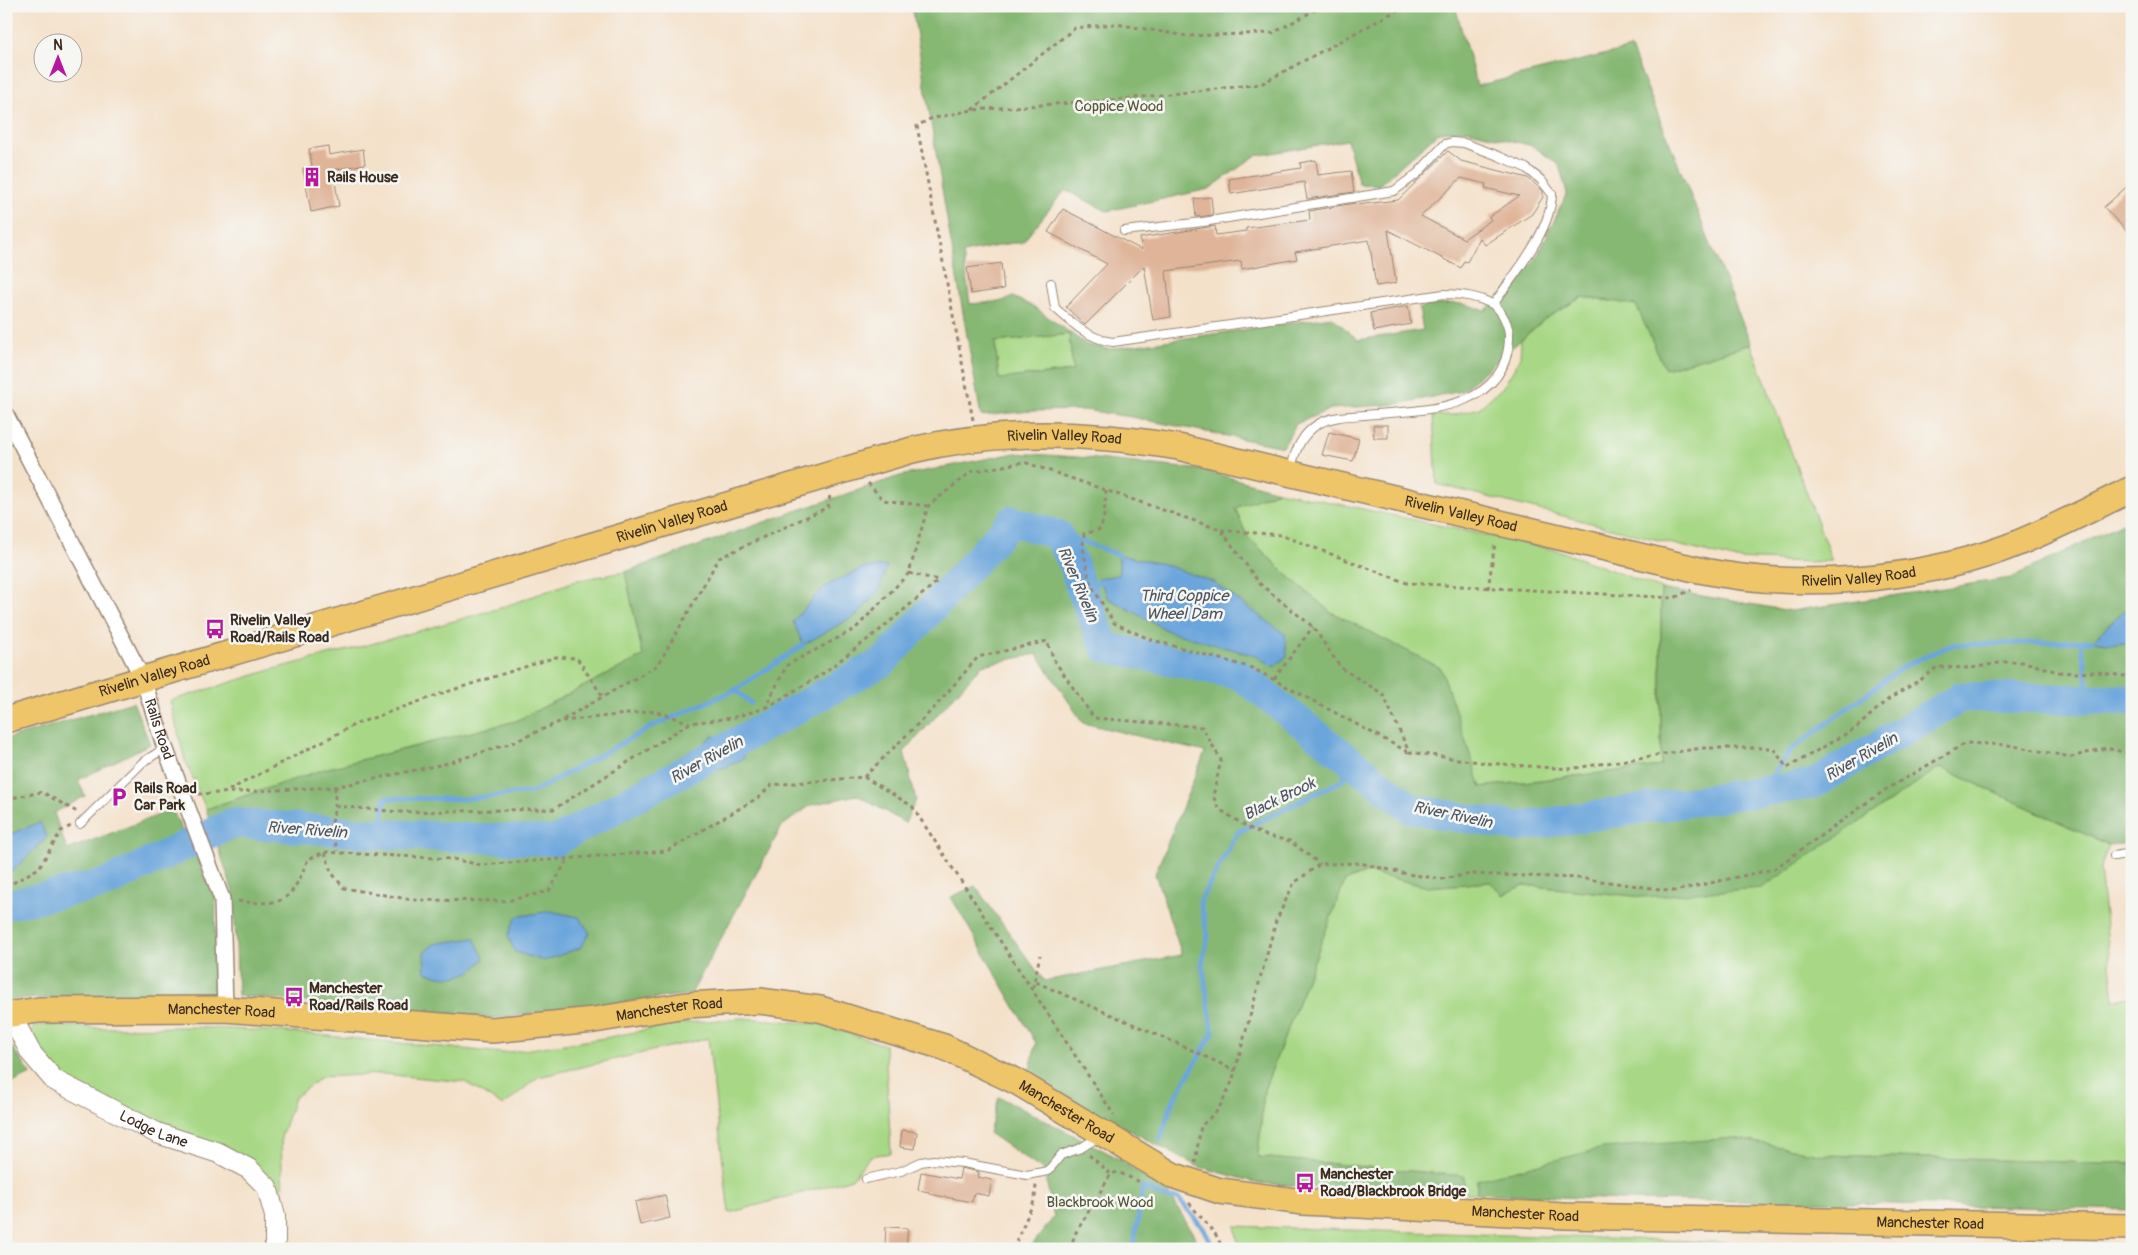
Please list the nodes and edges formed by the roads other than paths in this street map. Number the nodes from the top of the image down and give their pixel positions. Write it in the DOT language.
graph roads {
  1 [pos="1124,231"];
  2 [pos="1051,283"];
  3 [pos="1493,305"];
  4 [pos="6,415"];
  5 [pos="1291,474"];
  6 [pos="2132,489"];
  7 [pos="143,679"];
  8 [pos="6,720"];
  9 [pos="165,748"];
  10 [pos="80,824"];
  11 [pos="2132,853"];
  12 [pos="2114,856"];
  13 [pos="225,1009"];
  14 [pos="8,1014"];
  15 [pos="1107,1136"];
  16 [pos="866,1179"];
  17 [pos="2132,1227"];
  18 [pos="273,1247"];
  1 -- 3 [label="lane"];
  2 -- 3 [label="lane"];
  3 -- 5 [label="lane"];
  4 -- 7 [label="street, Rails Road"];
  5 -- 6 [label="main road, Rivelin Valley Road"];
  5 -- 7 [label="main road, Rivelin Valley Road"];
  7 -- 8 [label="main road, Rivelin Valley Road"];
  7 -- 9 [label="street, Rails Road"];
  9 -- 10 [label="lane"];
  9 -- 13 [label="street, Rails Road"];
  11 -- 12 [label="lane"];
  13 -- 14 [label="main road, Manchester Road"];
  13 -- 15 [label="main road, Manchester Road"];
  14 -- 18 [label="street, Lodge Lane"];
  15 -- 16 [label="lane"];
  15 -- 17 [label="main road, Manchester Road"];
}
